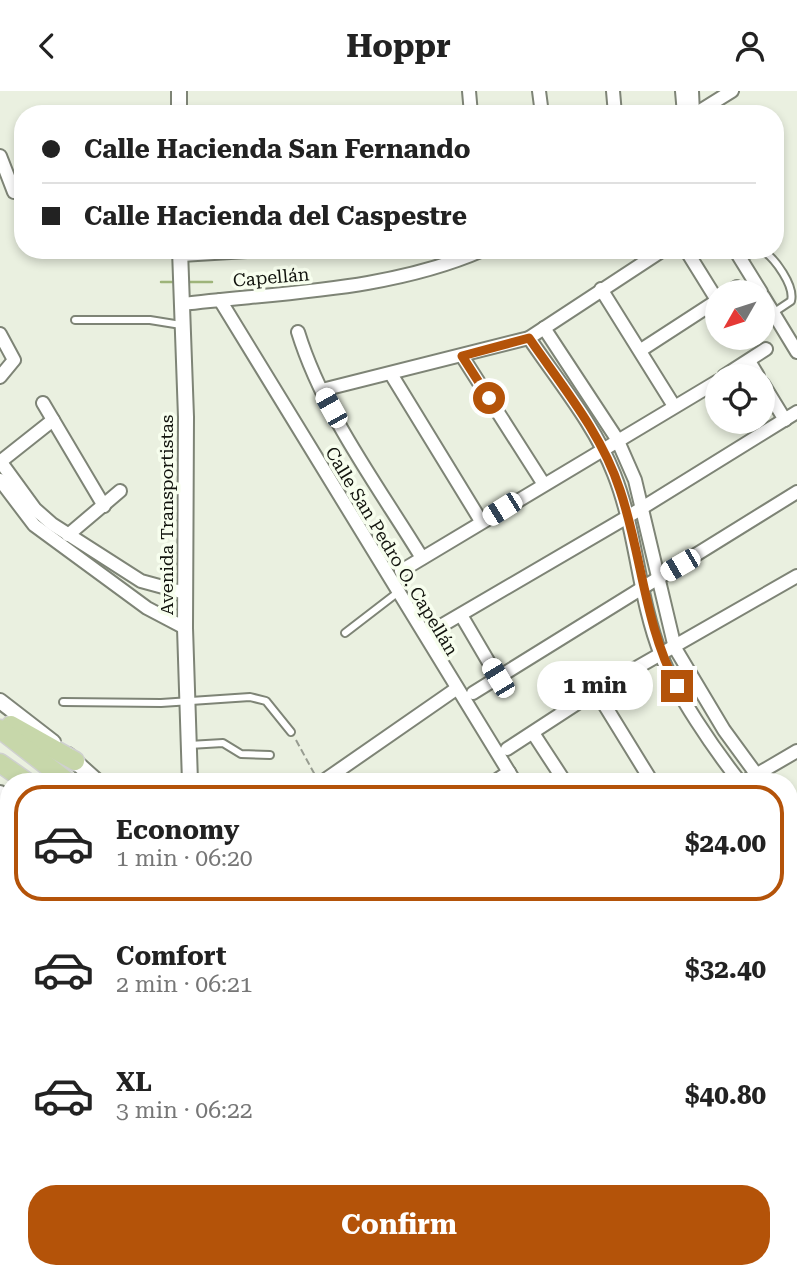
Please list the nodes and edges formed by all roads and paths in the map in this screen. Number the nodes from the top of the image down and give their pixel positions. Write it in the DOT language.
graph roads {
  1 [pos="732,91"];
  2 [pos="709,105"];
  3 [pos="0,156"];
  4 [pos="14,192"];
  5 [pos="181,259"];
  6 [pos="460,259"];
  7 [pos="649,259"];
  8 [pos="692,259"];
  9 [pos="741,259"];
  10 [pos="770,259"];
  11 [pos="754,280"];
  12 [pos="705,281"];
  13 [pos="601,289"];
  14 [pos="182,300"];
  15 [pos="220,300"];
  16 [pos="705,308"];
  17 [pos="775,312"];
  18 [pos="775,316"];
  19 [pos="75,320"];
  20 [pos="183,325"];
  21 [pos="544,328"];
  22 [pos="298,332"];
  23 [pos="0,334"];
  24 [pos="529,338"];
  25 [pos="641,350"];
  26 [pos="765,350"];
  27 [pos="797,352"];
  28 [pos="462,356"];
  29 [pos="749,361"];
  30 [pos="744,364"];
  31 [pos="751,364"];
  32 [pos="391,374"];
  33 [pos="0,377"];
  34 [pos="705,388"];
  35 [pos="322,390"];
  36 [pos="43,403"];
  37 [pos="775,404"];
  38 [pos="674,406"];
  39 [pos="797,412"];
  40 [pos="53,420"];
  41 [pos="785,420"];
  42 [pos="617,439"];
  43 [pos="601,448"];
  44 [pos="0,462"];
  45 [pos="0,480"];
  46 [pos="543,483"];
  47 [pos="120,492"];
  48 [pos="797,492"];
  49 [pos="103,506"];
  50 [pos="643,507"];
  51 [pos="629,516"];
  52 [pos="481,521"];
  53 [pos="68,535"];
  54 [pos="422,558"];
  55 [pos="401,571"];
  56 [pos="797,576"];
  57 [pos="657,578"];
  58 [pos="155,585"];
  59 [pos="643,588"];
  60 [pos="185,593"];
  61 [pos="397,593"];
  62 [pos="147,608"];
  63 [pos="461,615"];
  64 [pos="185,628"];
  65 [pos="434,630"];
  66 [pos="345,633"];
  67 [pos="675,648"];
  68 [pos="661,655"];
  69 [pos="498,678"];
  70 [pos="456,689"];
  71 [pos="596,691"];
  72 [pos="473,693"];
  73 [pos="188,700"];
  74 [pos="0,701"];
  75 [pos="63,702"];
  76 [pos="0,720"];
  77 [pos="0,729"];
  78 [pos="291,732"];
  79 [pos="533,733"];
  80 [pos="189,745"];
  81 [pos="507,749"];
  82 [pos="797,751"];
  83 [pos="270,755"];
  84 [pos="75,761"];
  85 [pos="56,773"];
  86 [pos="88,773"];
  87 [pos="190,773"];
  88 [pos="316,773"];
  89 [pos="334,773"];
  90 [pos="509,773"];
  91 [pos="559,773"];
  92 [pos="646,773"];
  93 [pos="734,773"];
  94 [pos="755,773"];
  95 [pos="766,773"];
  1 -- 2 [label="street"];
  3 -- 4 [label="street"];
  5 -- 14 [label="street, Avenida Transportistas"];
  6 -- 15 [label="street, Capellán"];
  7 -- 13 [label="street"];
  8 -- 12 [label="street"];
  9 -- 11 [label="street"];
  10 -- 17 [label="lane"];
  13 -- 21 [label="street"];
  13 -- 25 [label="street"];
  14 -- 15 [label="street, Capellán"];
  14 -- 20 [label="street, Avenida Transportistas"];
  15 -- 61 [label="street, Calle San Pedro O. Capellán"];
  16 -- 25 [label="street"];
  18 -- 27 [label="street"];
  19 -- 20 [label="lane"];
  20 -- 60 [label="street, Avenida Transportistas"];
  21 -- 24 [label="street"];
  21 -- 42 [label="street"];
  22 -- 35 [label="street"];
  23 -- 33 [label="street"];
  24 -- 28 [label="street"];
  24 -- 43 [label="street"];
  25 -- 38 [label="street"];
  26 -- 29 [label="street"];
  28 -- 32 [label="street"];
  28 -- 46 [label="street"];
  29 -- 30 [label="street"];
  29 -- 31 [label="street"];
  32 -- 35 [label="street"];
  32 -- 52 [label="street"];
  34 -- 38 [label="street"];
  35 -- 54 [label="street"];
  36 -- 40 [label="street"];
  37 -- 41 [label="street"];
  38 -- 42 [label="street"];
  39 -- 41 [label="street"];
  40 -- 44 [label="street"];
  40 -- 49 [label="street"];
  41 -- 50 [label="street"];
  42 -- 43 [label="street"];
  42 -- 50 [label="street"];
  43 -- 46 [label="street"];
  43 -- 51 [label="street"];
  44 -- 53 [label="street"];
  45 -- 62 [label="street"];
  46 -- 52 [label="street"];
  47 -- 49 [label="street"];
  48 -- 57 [label="street"];
  49 -- 53 [label="street"];
  50 -- 51 [label="street"];
  50 -- 57 [label="street"];
  51 -- 59 [label="street"];
  51 -- 63 [label="street"];
  52 -- 54 [label="street"];
  53 -- 58 [label="street"];
  54 -- 55 [label="street"];
  56 -- 67 [label="street"];
  57 -- 59 [label="street"];
  57 -- 67 [label="street"];
  58 -- 60 [label="street"];
  58 -- 62 [label="street"];
  59 -- 68 [label="street"];
  59 -- 69 [label="street"];
  60 -- 64 [label="street, Avenida Transportistas"];
  61 -- 66 [label="lane"];
  61 -- 70 [label="street, Calle San Pedro O. Capellán"];
  62 -- 64 [label="street"];
  63 -- 65 [label="street"];
  63 -- 69 [label="street"];
  64 -- 73 [label="street, Avenida Transportistas"];
  67 -- 68 [label="street"];
  67 -- 94 [label="street"];
  68 -- 71 [label="street"];
  68 -- 93 [label="street"];
  69 -- 72 [label="street"];
  70 -- 89 [label="street"];
  70 -- 90 [label="street, Calle San Pedro O. Capellán"];
  71 -- 79 [label="street"];
  71 -- 92 [label="street"];
  73 -- 75 [label="lane"];
  73 -- 78 [label="lane"];
  73 -- 80 [label="street, Avenida Transportistas"];
  74 -- 84 [label="street"];
  76 -- 84 [label="main road"];
  77 -- 85 [label="main road"];
  78 -- 88 [label="path"];
  79 -- 81 [label="street"];
  79 -- 91 [label="street"];
  80 -- 83 [label="lane"];
  80 -- 87 [label="street, Avenida Transportistas"];
  82 -- 95 [label="street"];
  84 -- 86 [label="street"];
}
